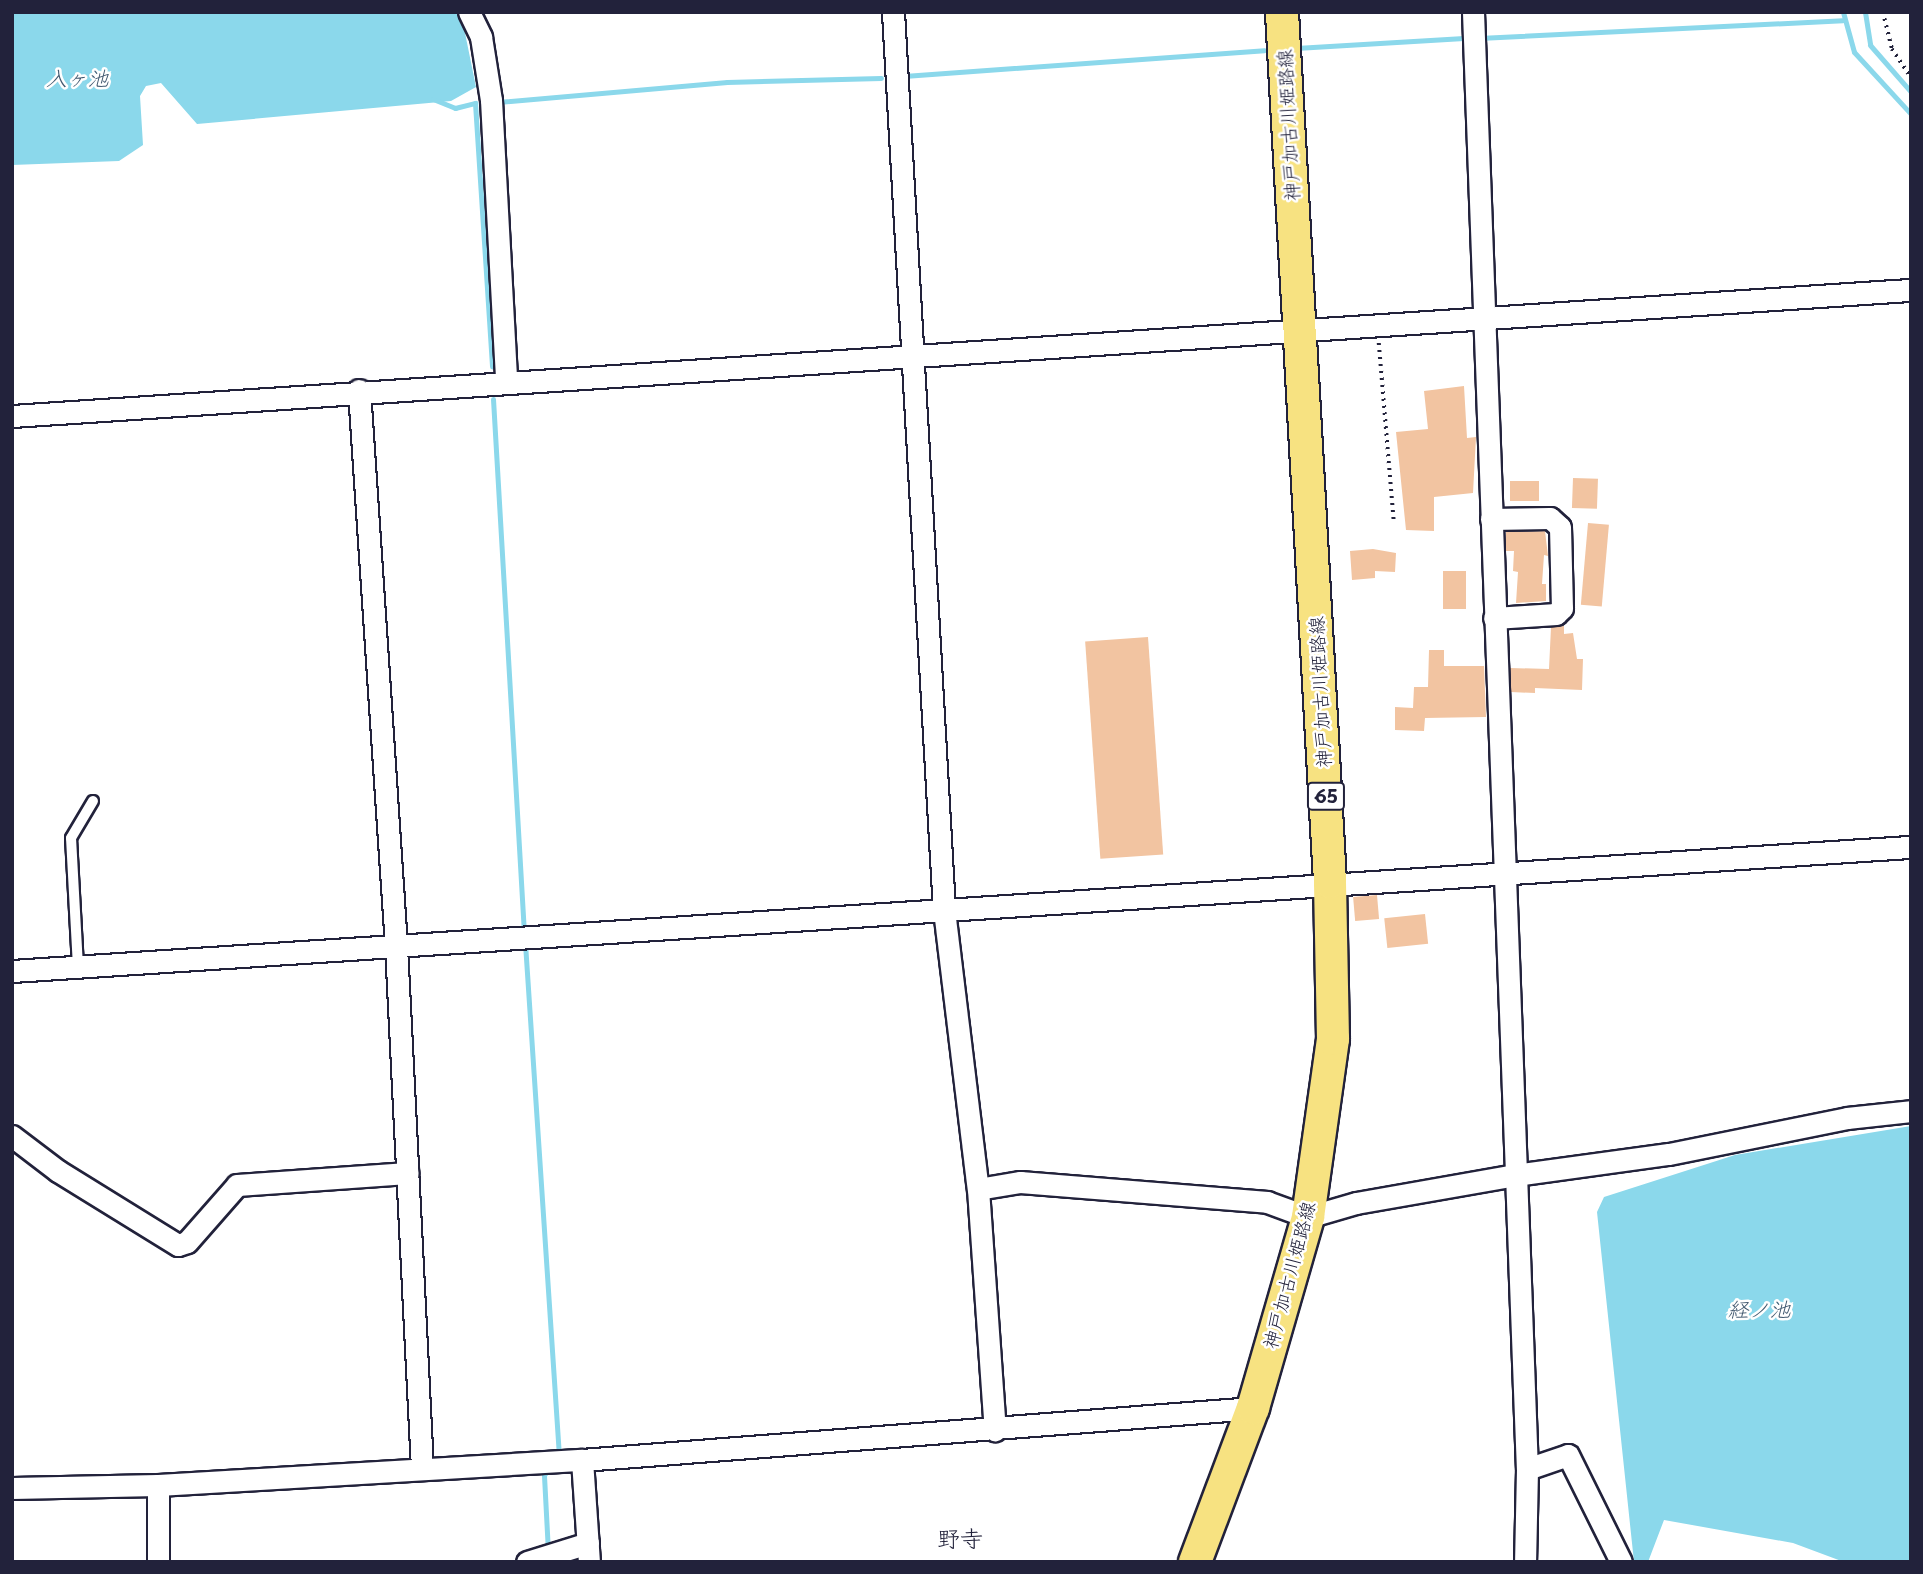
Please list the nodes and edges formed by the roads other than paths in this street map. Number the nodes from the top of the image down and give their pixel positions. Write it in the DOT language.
graph roads {
  1 [pos="469,12"];
  2 [pos="893,12"];
  3 [pos="1282,12"];
  4 [pos="1473,12"];
  5 [pos="1911,290"];
  6 [pos="1485,319"];
  7 [pos="1301,332"];
  8 [pos="910,356"];
  9 [pos="506,381"];
  10 [pos="359,390"];
  11 [pos="12,416"];
  12 [pos="1491,519"];
  13 [pos="1494,618"];
  14 [pos="93,801"];
  15 [pos="1911,846"];
  16 [pos="1502,872"];
  17 [pos="1330,882"];
  18 [pos="944,910"];
  19 [pos="396,946"];
  20 [pos="78,967"];
  21 [pos="12,971"];
  22 [pos="1911,1111"];
  23 [pos="12,1136"];
  24 [pos="408,1173"];
  25 [pos="1514,1175"];
  26 [pos="978,1189"];
  27 [pos="1308,1217"];
  28 [pos="1253,1408"];
  29 [pos="995,1430"];
  30 [pos="582,1460"];
  31 [pos="422,1468"];
  32 [pos="1527,1469"];
  33 [pos="158,1485"];
  34 [pos="12,1488"];
  35 [pos="588,1552"];
  36 [pos="532,1560"];
  37 [pos="158,1562"];
  38 [pos="1195,1562"];
  39 [pos="1525,1562"];
  40 [pos="1621,1562"];
  1 -- 9 [label="street"];
  2 -- 8 [label="street"];
  3 -- 7 [label="main road, 神戸加古川姫路線 / 65"];
  4 -- 6 [label="street"];
  5 -- 6 [label="street"];
  6 -- 7 [label="street"];
  6 -- 12 [label="street"];
  7 -- 8 [label="street"];
  7 -- 17 [label="main road, 神戸加古川姫路線 / 65"];
  8 -- 9 [label="street"];
  8 -- 18 [label="street"];
  9 -- 10 [label="street"];
  10 -- 11 [label="street"];
  10 -- 19 [label="street"];
  12 -- 13 [label="street"];
  12 -- 13 [label="street"];
  13 -- 16 [label="street"];
  14 -- 20 [label="lane"];
  15 -- 16 [label="street"];
  16 -- 17 [label="street"];
  16 -- 25 [label="street"];
  17 -- 18 [label="street"];
  17 -- 27 [label="main road, 神戸加古川姫路線 / 65"];
  18 -- 19 [label="street"];
  18 -- 26 [label="street"];
  19 -- 20 [label="street"];
  19 -- 24 [label="street"];
  20 -- 21 [label="street"];
  22 -- 25 [label="street"];
  23 -- 24 [label="street"];
  24 -- 31 [label="street"];
  25 -- 27 [label="street"];
  25 -- 32 [label="street"];
  26 -- 27 [label="street"];
  26 -- 29 [label="street"];
  27 -- 28 [label="main road, 神戸加古川姫路線 / 65"];
  28 -- 29 [label="street"];
  28 -- 38 [label="main road, 神戸加古川姫路線 / 65"];
  29 -- 30 [label="street"];
  30 -- 31 [label="street"];
  30 -- 35 [label="street"];
  31 -- 33 [label="street"];
  32 -- 39 [label="street"];
  32 -- 40 [label="street"];
  33 -- 34 [label="street"];
  33 -- 37 [label="street"];
  35 -- 36 [label="street"];
}
